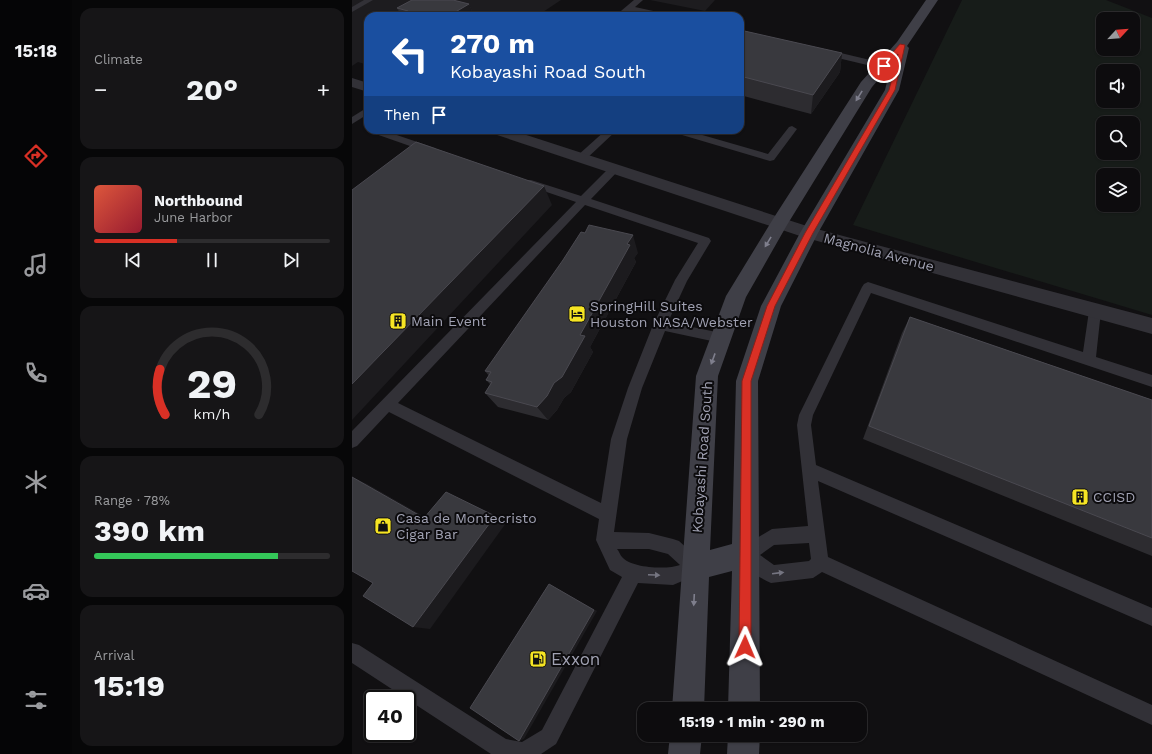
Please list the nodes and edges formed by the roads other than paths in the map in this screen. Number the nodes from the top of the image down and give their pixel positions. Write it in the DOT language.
graph roads {
  1 [pos="369,0"];
  2 [pos="639,0"];
  3 [pos="932,0"];
  4 [pos="629,8"];
  5 [pos="352,10"];
  6 [pos="624,12"];
  7 [pos="645,12"];
  8 [pos="902,45"];
  9 [pos="813,50"];
  10 [pos="884,66"];
  11 [pos="352,82"];
  12 [pos="364,86"];
  13 [pos="364,113"];
  14 [pos="352,122"];
  15 [pos="364,126"];
  16 [pos="792,129"];
  17 [pos="384,134"];
  18 [pos="508,134"];
  19 [pos="608,134"];
  20 [pos="689,134"];
  21 [pos="419,146"];
  22 [pos="441,153"];
  23 [pos="407,155"];
  24 [pos="581,158"];
  25 [pos="614,169"];
  26 [pos="516,179"];
  27 [pos="582,201"];
  28 [pos="779,224"];
  29 [pos="809,233"];
  30 [pos="1095,311"];
  31 [pos="660,325"];
  32 [pos="1152,326"];
  33 [pos="721,338"];
  34 [pos="1089,360"];
  35 [pos="1152,381"];
  36 [pos="387,404"];
  37 [pos="352,441"];
  38 [pos="809,469"];
  39 [pos="608,515"];
  40 [pos="817,534"];
  41 [pos="604,540"];
  42 [pos="746,554"];
  43 [pos="820,562"];
  44 [pos="695,567"];
  45 [pos="633,574"];
  46 [pos="1152,617"];
  47 [pos="352,652"];
  48 [pos="688,702"];
  49 [pos="744,702"];
  50 [pos="1152,716"];
  51 [pos="685,742"];
  52 [pos="744,742"];
  53 [pos="684,754"];
  54 [pos="743,754"];
  1 -- 5 [label="lane"];
  2 -- 4 [label="lane"];
  3 -- 8 [label="street, Kobayashi Road South"];
  4 -- 6 [label="lane"];
  4 -- 7 [label="lane"];
  8 -- 10 [label="street, Kobayashi Road South"];
  8 -- 29 [label="street, Kobayashi Road South"];
  9 -- 10 [label="lane"];
  10 -- 28 [label="street, Kobayashi Road South, one-way"];
  11 -- 12 [label="street"];
  13 -- 14 [label="lane"];
  14 -- 15 [label="lane"];
  16 -- 20 [label="lane"];
  17 -- 21 [label="lane"];
  18 -- 24 [label="street, Magnolia Avenue"];
  19 -- 24 [label="lane"];
  21 -- 22 [label="lane"];
  21 -- 23 [label="lane"];
  24 -- 25 [label="street, Magnolia Avenue"];
  25 -- 27 [label="lane"];
  25 -- 28 [label="street, Magnolia Avenue"];
  26 -- 27 [label="lane"];
  27 -- 31 [label="lane"];
  27 -- 36 [label="lane"];
  28 -- 29 [label="street, Magnolia Avenue"];
  28 -- 33 [label="street, Kobayashi Road South, one-way"];
  29 -- 30 [label="street, Magnolia Avenue"];
  29 -- 42 [label="street, Kobayashi Road South"];
  30 -- 32 [label="street, Magnolia Avenue"];
  30 -- 34 [label="lane"];
  31 -- 33 [label="lane"];
  31 -- 39 [label="lane"];
  33 -- 44 [label="street, Kobayashi Road South, one-way"];
  34 -- 35 [label="lane"];
  34 -- 38 [label="lane"];
  36 -- 37 [label="lane"];
  36 -- 39 [label="lane"];
  38 -- 40 [label="lane"];
  38 -- 46 [label="lane"];
  39 -- 41 [label="lane"];
  40 -- 42 [label="lane"];
  40 -- 43 [label="lane"];
  41 -- 44 [label="lane"];
  41 -- 45 [label="lane"];
  42 -- 43 [label="lane, one-way"];
  42 -- 44 [label="street"];
  42 -- 49 [label="street, Kobayashi Road South"];
  43 -- 50 [label="lane"];
  45 -- 44 [label="lane, one-way"];
  44 -- 48 [label="street, Kobayashi Road South, one-way"];
  45 -- 47 [label="lane"];
  51 -- 53 [label="street"];
  52 -- 54 [label="street"];
}
